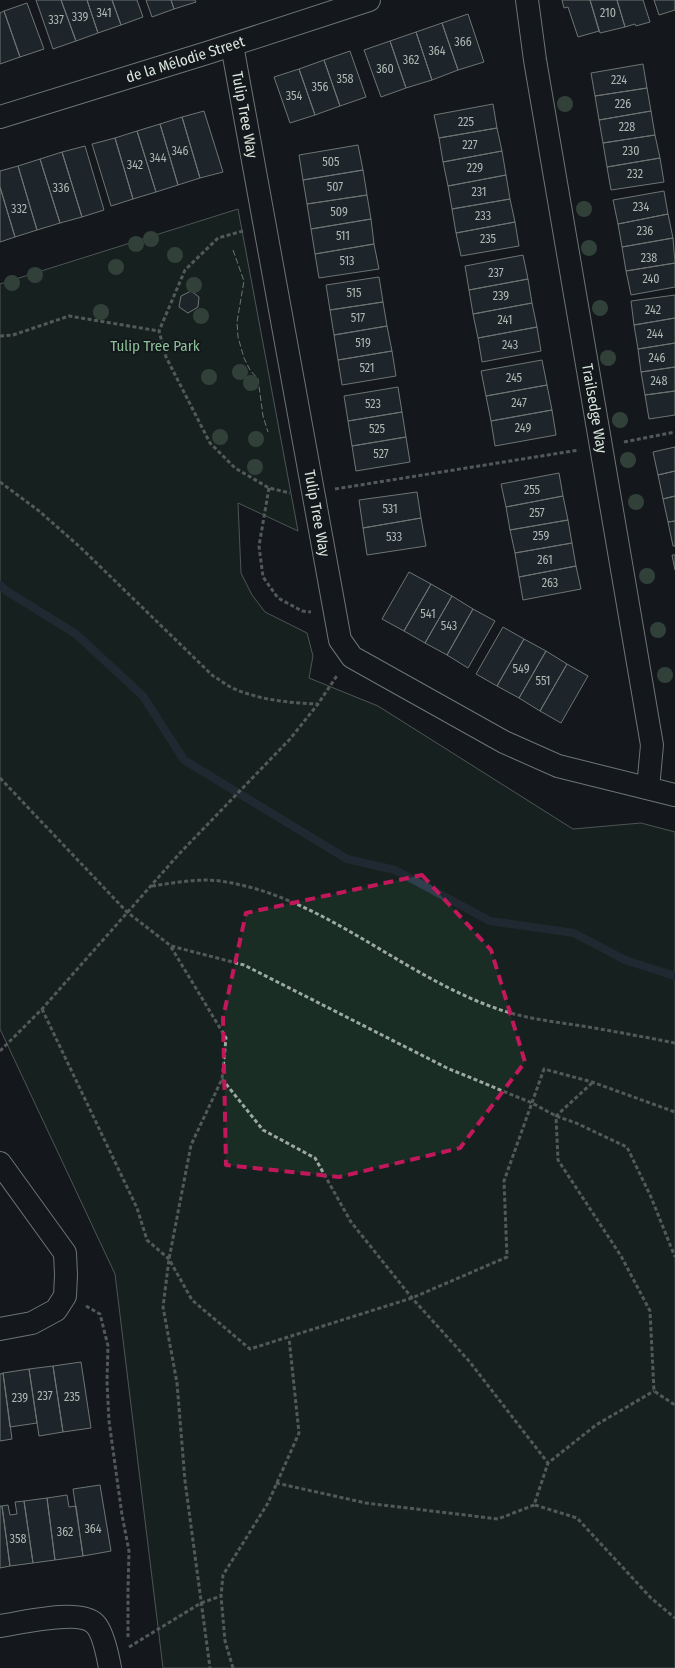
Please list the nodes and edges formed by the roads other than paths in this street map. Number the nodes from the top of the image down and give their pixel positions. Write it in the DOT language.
graph roads {
  1 [pos="369,0"];
  2 [pos="528,0"];
  3 [pos="232,45"];
  4 [pos="0,117"];
  5 [pos="648,788"];
  6 [pos="675,795"];
  7 [pos="0,1163"];
  8 [pos="0,1329"];
  9 [pos="0,1626"];
  10 [pos="110,1668"];
  1 -- 3 [label="street, de la Mélodie Street"];
  2 -- 5 [label="street, Trailsedge Way"];
  3 -- 4 [label="street, de la Mélodie Street"];
  3 -- 5 [label="street, Tulip Tree Way"];
  5 -- 6 [label="street"];
  7 -- 8 [label="street"];
  9 -- 10 [label="street"];
}
